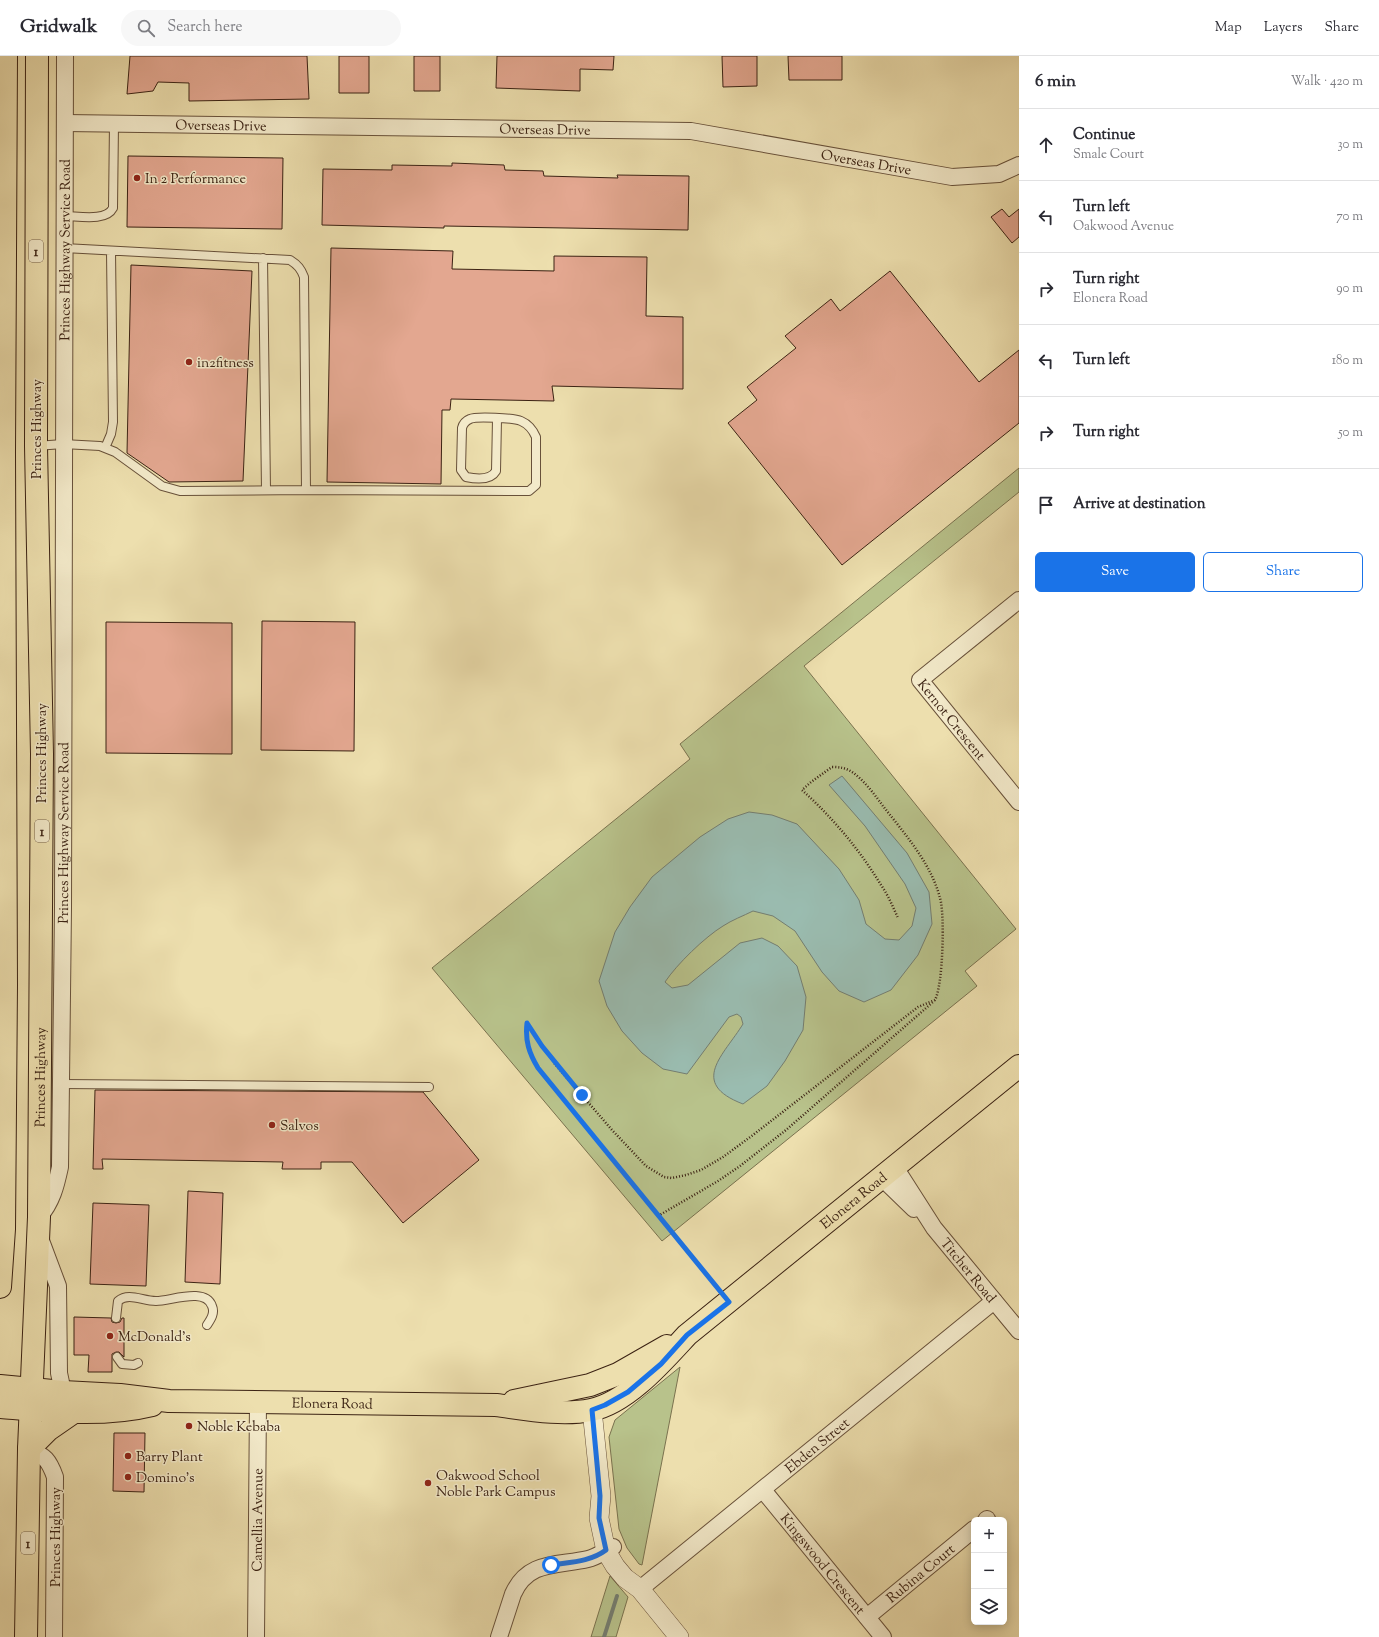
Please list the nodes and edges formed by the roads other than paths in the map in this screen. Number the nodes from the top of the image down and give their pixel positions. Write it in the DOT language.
graph roads {
  1 [pos="6,56"];
  2 [pos="37,56"];
  3 [pos="65,56"];
  4 [pos="65,123"];
  5 [pos="114,123"];
  6 [pos="1019,165"];
  7 [pos="64,216"];
  8 [pos="64,248"];
  9 [pos="111,251"];
  10 [pos="263,258"];
  11 [pos="497,419"];
  12 [pos="2,427"];
  13 [pos="63,444"];
  14 [pos="36,446"];
  15 [pos="105,448"];
  16 [pos="2,453"];
  17 [pos="266,490"];
  18 [pos="306,490"];
  19 [pos="1019,600"];
  20 [pos="1019,802"];
  21 [pos="3,985"];
  22 [pos="1019,1066"];
  23 [pos="61,1084"];
  24 [pos="429,1087"];
  25 [pos="888,1172"];
  26 [pos="38,1226"];
  27 [pos="2,1231"];
  28 [pos="0,1286"];
  29 [pos="994,1301"];
  30 [pos="116,1318"];
  31 [pos="207,1325"];
  32 [pos="1019,1331"];
  33 [pos="687,1335"];
  34 [pos="117,1357"];
  35 [pos="138,1363"];
  36 [pos="607,1378"];
  37 [pos="0,1386"];
  38 [pos="31,1388"];
  39 [pos="62,1392"];
  40 [pos="540,1396"];
  41 [pos="169,1401"];
  42 [pos="258,1402"];
  43 [pos="496,1405"];
  44 [pos="0,1407"];
  45 [pos="31,1410"];
  46 [pos="592,1410"];
  47 [pos="74,1412"];
  48 [pos="29,1450"];
  49 [pos="763,1490"];
  50 [pos="971,1531"];
  51 [pos="610,1549"];
  52 [pos="640,1589"];
  53 [pos="867,1617"];
  54 [pos="26,1637"];
  55 [pos="54,1637"];
  56 [pos="256,1637"];
  57 [pos="499,1637"];
  58 [pos="679,1637"];
  59 [pos="883,1637"];
  1 -- 12 [label="main road"];
  2 -- 14 [label="main road, Princes Highway / 1"];
  3 -- 4 [label="street, Princes Highway Service Road"];
  4 -- 5 [label="street, Overseas Drive"];
  4 -- 7 [label="street, Princes Highway Service Road"];
  5 -- 6 [label="street, Overseas Drive"];
  5 -- 7 [label="lane"];
  7 -- 8 [label="street, Princes Highway Service Road"];
  8 -- 9 [label="lane"];
  8 -- 13 [label="street, Princes Highway Service Road"];
  9 -- 10 [label="lane"];
  9 -- 15 [label="lane"];
  10 -- 17 [label="lane"];
  10 -- 18 [label="lane"];
  11 -- 11 [label="lane"];
  11 -- 18 [label="lane"];
  12 -- 16 [label="main road"];
  13 -- 14 [label="lane"];
  13 -- 15 [label="lane"];
  13 -- 23 [label="street, Princes Highway Service Road"];
  14 -- 16 [label="main road"];
  14 -- 26 [label="main road, Princes Highway / 1"];
  15 -- 17 [label="lane"];
  16 -- 21 [label="main road"];
  17 -- 18 [label="lane"];
  19 -- 20 [label="street, Kernot Crescent"];
  21 -- 27 [label="main road"];
  22 -- 25 [label="main road, Elonera Road"];
  23 -- 24 [label="lane"];
  23 -- 26 [label="street, Princes Highway Service Road"];
  25 -- 29 [label="street, Titcher Road"];
  25 -- 33 [label="main road, Elonera Road"];
  26 -- 38 [label="main road, Princes Highway / 1"];
  26 -- 39 [label="street"];
  27 -- 28 [label="main road"];
  29 -- 32 [label="street, Titcher Road"];
  29 -- 49 [label="street, Ebden Street"];
  30 -- 31 [label="lane"];
  33 -- 36 [label="main road, Elonera Road"];
  33 -- 46 [label="main road, Elonera Road"];
  34 -- 35 [label="lane"];
  36 -- 40 [label="main road, Elonera Road"];
  36 -- 46 [label="main road"];
  37 -- 38 [label="main road, Elonera Road"];
  38 -- 39 [label="main road, Elonera Road"];
  38 -- 45 [label="main road, Princes Highway / 1"];
  39 -- 41 [label="main road, Elonera Road"];
  40 -- 43 [label="main road, Elonera Road"];
  40 -- 46 [label="main road"];
  41 -- 42 [label="main road, Elonera Road"];
  41 -- 47 [label="main road, Elonera Road"];
  42 -- 43 [label="main road, Elonera Road"];
  42 -- 56 [label="street, Camellia Avenue"];
  43 -- 46 [label="main road, Elonera Road"];
  44 -- 45 [label="main road, Elonera Road"];
  45 -- 47 [label="main road, Elonera Road"];
  45 -- 48 [label="main road, Princes Highway / 1"];
  46 -- 51 [label="street"];
  47 -- 48 [label="main road"];
  48 -- 54 [label="main road, Princes Highway / 1"];
  48 -- 55 [label="street, Princes Highway"];
  49 -- 52 [label="street, Ebden Street"];
  49 -- 53 [label="street, Kingswood Crescent"];
  50 -- 53 [label="street, Rubina Court"];
  51 -- 52 [label="street"];
  51 -- 57 [label="street"];
  52 -- 58 [label="street"];
  53 -- 59 [label="street, Kingswood Crescent"];
}
